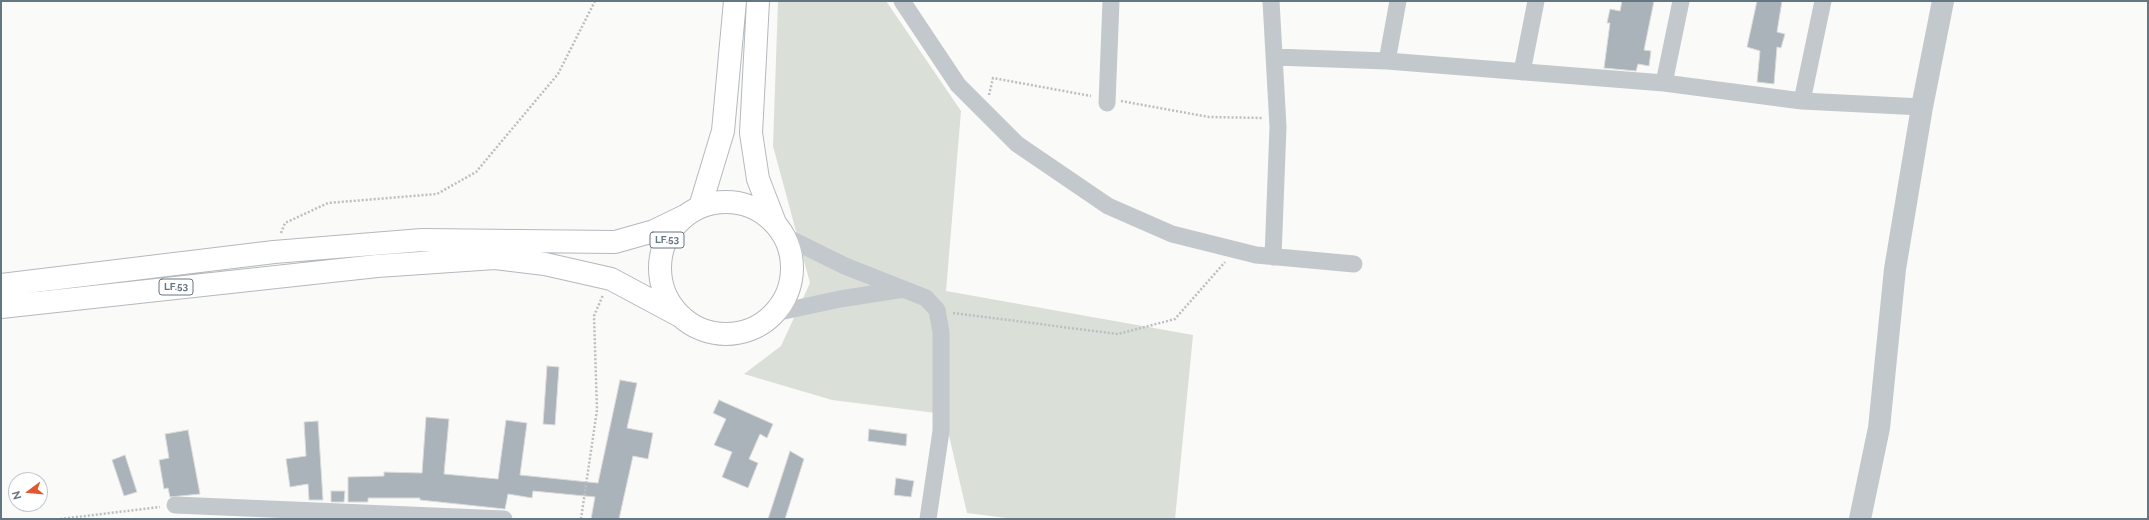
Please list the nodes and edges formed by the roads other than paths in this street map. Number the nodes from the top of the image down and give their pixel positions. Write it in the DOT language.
graph roads {
  1 [pos="735,1"];
  2 [pos="758,1"];
  3 [pos="902,1"];
  4 [pos="1111,1"];
  5 [pos="1271,1"];
  6 [pos="1398,1"];
  7 [pos="1536,1"];
  8 [pos="1681,1"];
  9 [pos="1823,1"];
  10 [pos="1943,1"];
  11 [pos="1274,57"];
  12 [pos="1387,62"];
  13 [pos="1522,72"];
  14 [pos="1664,83"];
  15 [pos="1107,99"];
  16 [pos="1802,101"];
  17 [pos="1922,106"];
  18 [pos="692,211"];
  19 [pos="779,229"];
  20 [pos="1273,257"];
  21 [pos="1354,264"];
  22 [pos="1,285"];
  23 [pos="904,288"];
  24 [pos="1,307"];
  25 [pos="775,313"];
  26 [pos="682,317"];
  27 [pos="175,505"];
  28 [pos="482,518"];
  29 [pos="504,519"];
  30 [pos="928,519"];
  31 [pos="1860,519"];
  1 -- 18 [label="highway, LF.53"];
  2 -- 19 [label="highway, LF.53"];
  3 -- 20 [label="street"];
  4 -- 15 [label="street"];
  5 -- 11 [label="street"];
  6 -- 12 [label="street"];
  7 -- 13 [label="street"];
  8 -- 14 [label="street"];
  9 -- 16 [label="street"];
  10 -- 17 [label="street"];
  11 -- 12 [label="street"];
  11 -- 20 [label="street"];
  12 -- 13 [label="street"];
  13 -- 14 [label="street"];
  14 -- 16 [label="street"];
  16 -- 17 [label="street"];
  17 -- 31 [label="street"];
  18 -- 19 [label="highway, LF.53"];
  18 -- 22 [label="highway, LF.53"];
  18 -- 26 [label="highway, LF.53"];
  19 -- 23 [label="street"];
  19 -- 25 [label="highway, LF.53"];
  20 -- 21 [label="street"];
  23 -- 25 [label="street"];
  23 -- 30 [label="street"];
  24 -- 26 [label="highway, LF.53"];
  25 -- 26 [label="highway, LF.53"];
  27 -- 28 [label="street"];
  28 -- 29 [label="street"];
}
